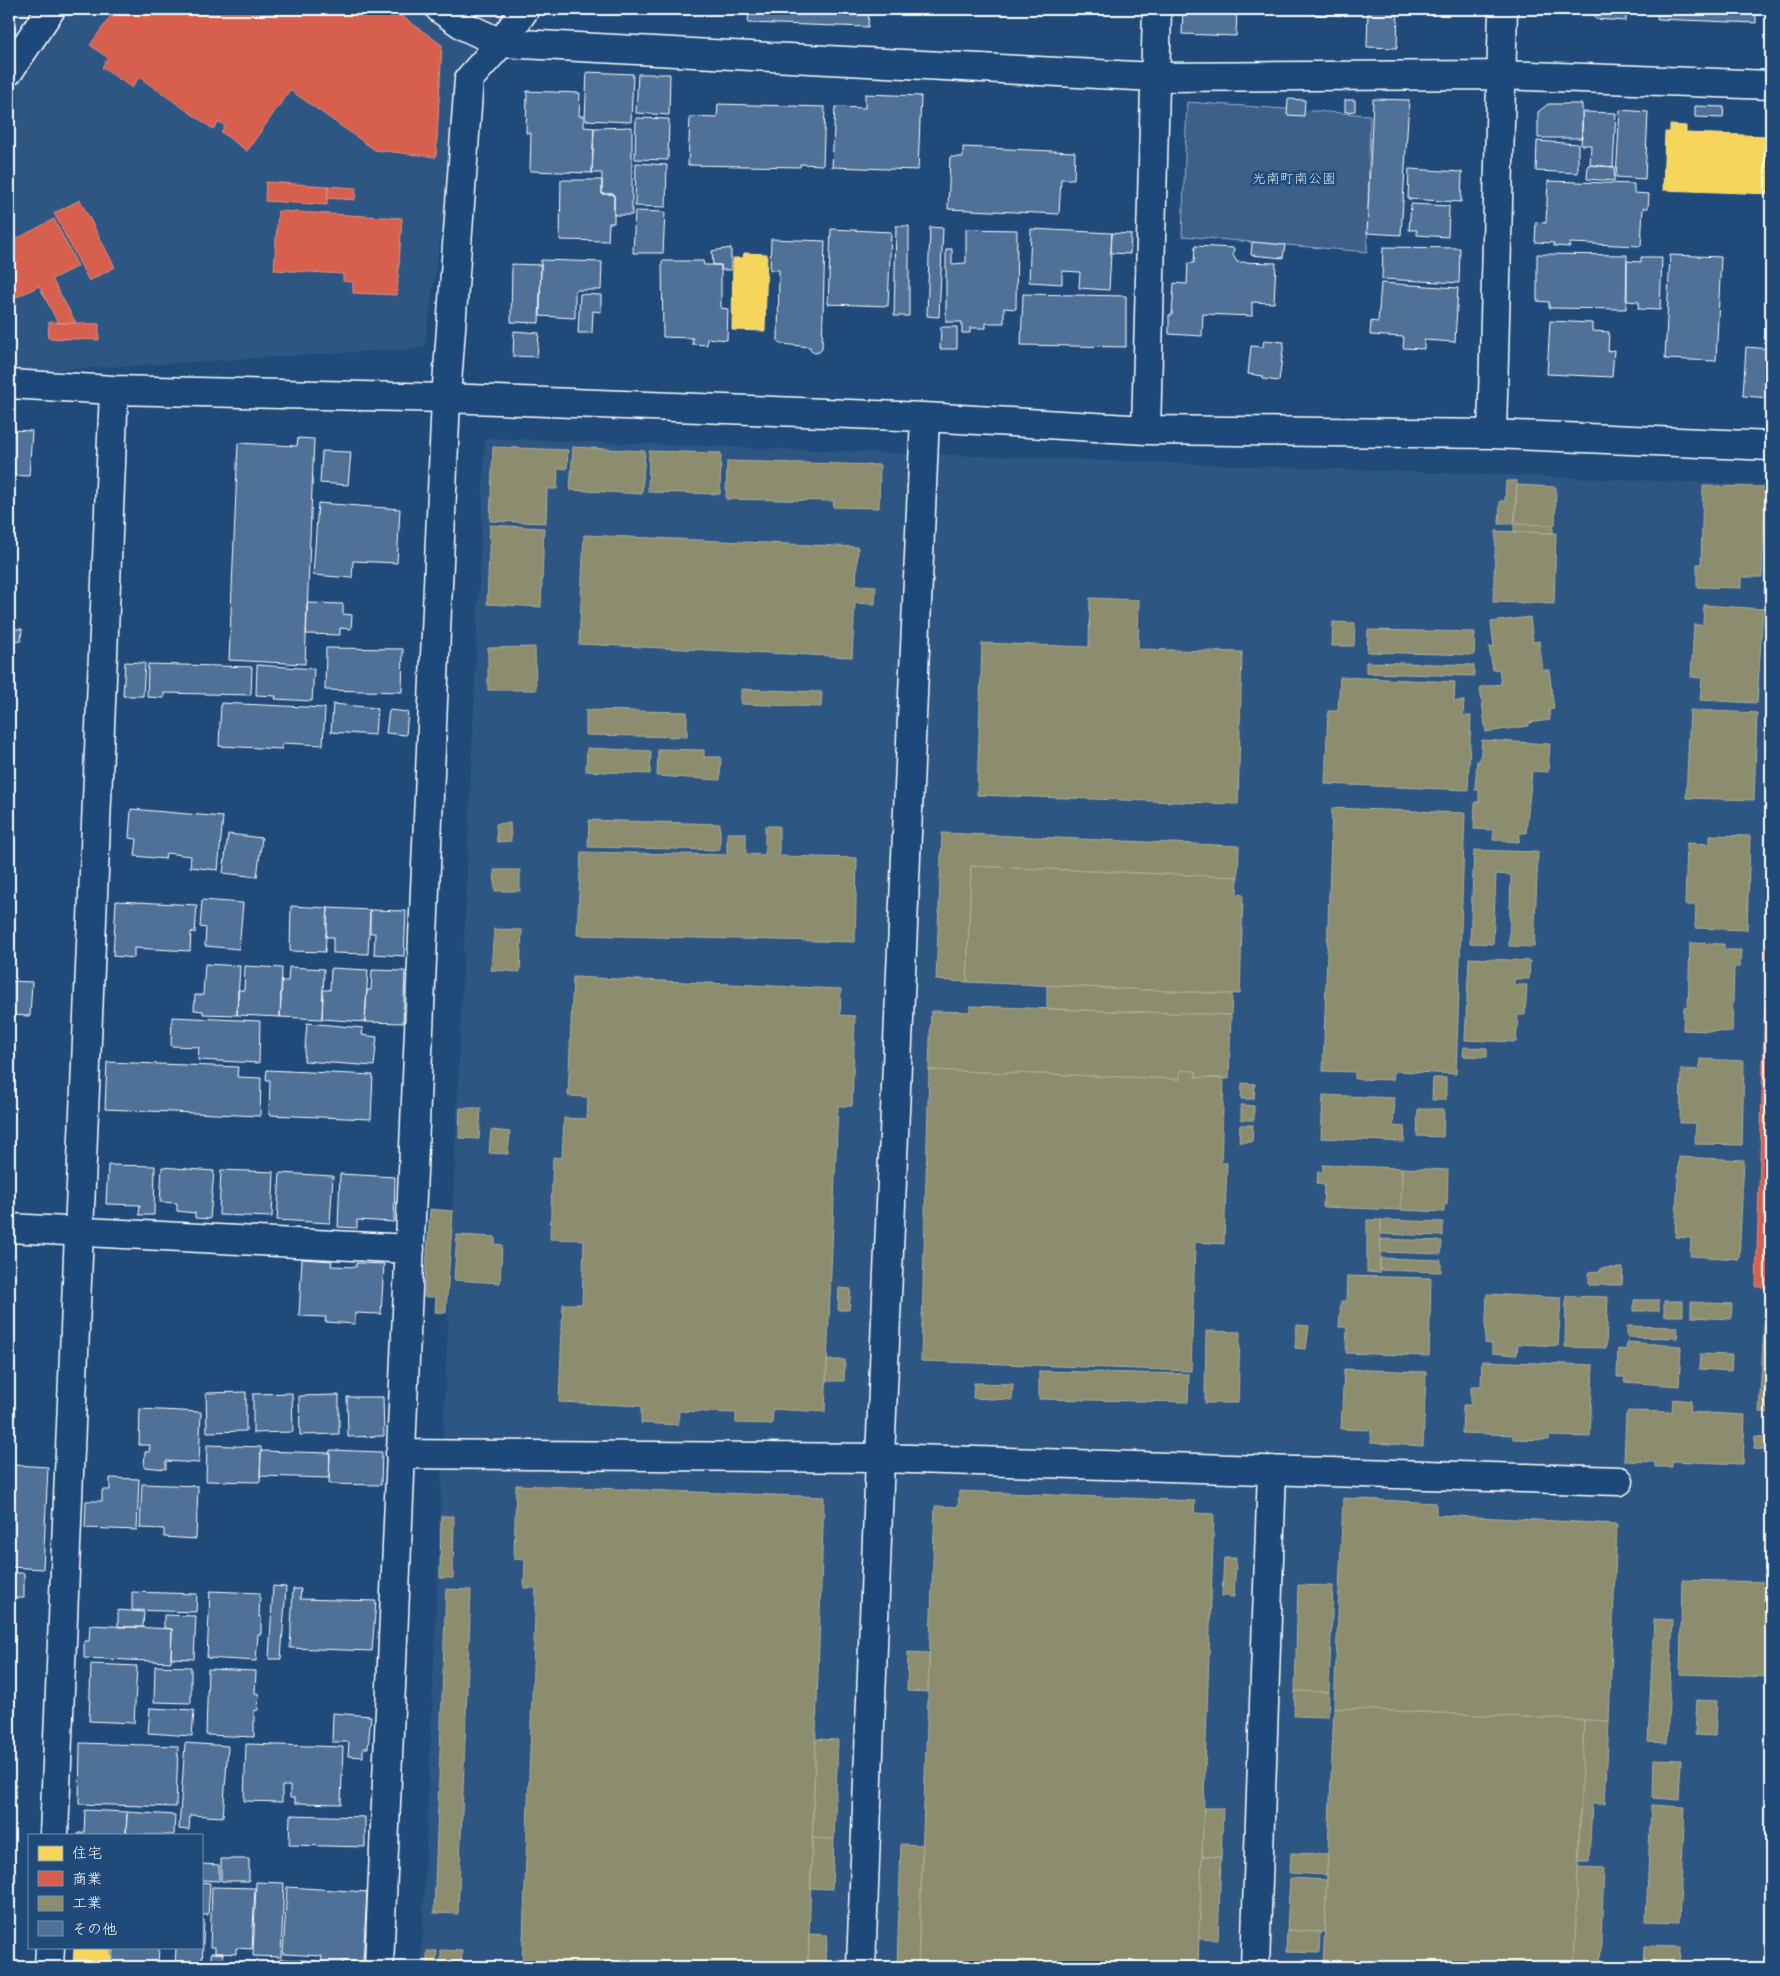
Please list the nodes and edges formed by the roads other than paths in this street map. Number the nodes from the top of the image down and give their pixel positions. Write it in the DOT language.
graph roads {
  1 [pos="51,9"];
  2 [pos="440,9"];
  3 [pos="525,9"];
  4 [pos="1157,9"];
  5 [pos="1504,9"];
  6 [pos="501,43"];
  7 [pos="9,71"];
  8 [pos="1501,75"];
  9 [pos="1155,77"];
  10 [pos="1771,85"];
  11 [pos="9,384"];
  12 [pos="114,390"];
  13 [pos="446,398"];
  14 [pos="925,417"];
  15 [pos="1146,430"];
  16 [pos="1492,434"];
  17 [pos="1771,446"];
  18 [pos="9,1228"];
  19 [pos="80,1232"];
  20 [pos="410,1249"];
  21 [pos="400,1454"];
  22 [pos="880,1458"];
  23 [pos="1272,1470"];
  24 [pos="1619,1481"];
  25 [pos="54,1834"];
  26 [pos="50,1948"];
  27 [pos="49,1967"];
  28 [pos="379,1967"];
  29 [pos="861,1967"];
  30 [pos="1255,1967"];
  1 -- 7 [label="street"];
  2 -- 6 [label="street"];
  3 -- 6 [label="street"];
  4 -- 9 [label="street"];
  5 -- 8 [label="street"];
  6 -- 9 [label="street"];
  6 -- 13 [label="street"];
  8 -- 9 [label="street"];
  8 -- 10 [label="street"];
  8 -- 16 [label="street"];
  9 -- 15 [label="street"];
  11 -- 12 [label="street"];
  12 -- 13 [label="street"];
  12 -- 19 [label="street"];
  13 -- 14 [label="street"];
  13 -- 20 [label="street"];
  14 -- 15 [label="street"];
  14 -- 22 [label="street"];
  15 -- 16 [label="street"];
  16 -- 17 [label="street"];
  18 -- 19 [label="street"];
  19 -- 20 [label="street"];
  19 -- 25 [label="street"];
  20 -- 21 [label="street"];
  21 -- 22 [label="street"];
  21 -- 28 [label="street"];
  22 -- 23 [label="street"];
  22 -- 29 [label="street"];
  23 -- 24 [label="street"];
  23 -- 30 [label="street"];
  26 -- 27 [label="street"];
}
